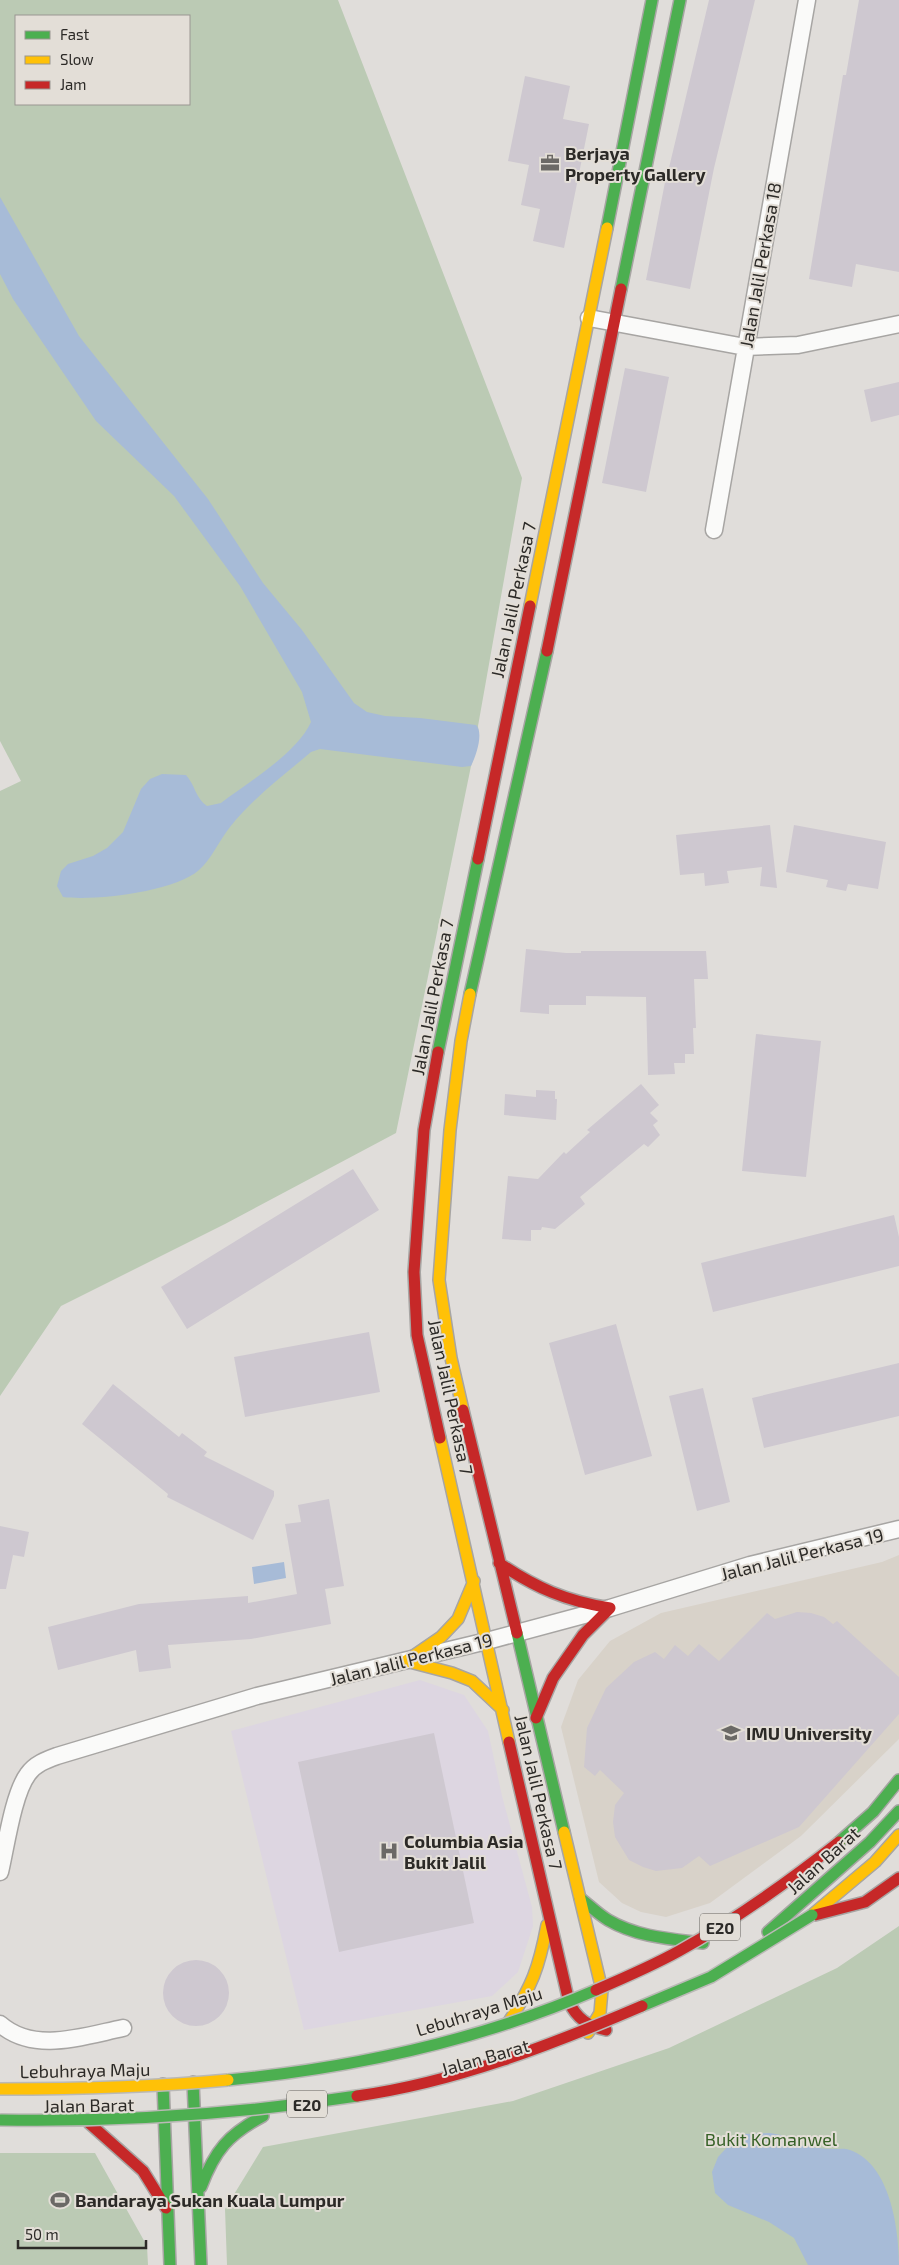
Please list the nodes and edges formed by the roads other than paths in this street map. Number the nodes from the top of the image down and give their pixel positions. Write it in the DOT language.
graph roads {
  1 [pos="652,0"];
  2 [pos="680,0"];
  3 [pos="807,0"];
  4 [pos="589,318"];
  5 [pos="616,324"];
  6 [pos="899,324"];
  7 [pos="745,347"];
  8 [pos="714,530"];
  9 [pos="899,1529"];
  10 [pos="499,1562"];
  11 [pos="474,1581"];
  12 [pos="610,1608"];
  13 [pos="515,1633"];
  14 [pos="487,1641"];
  15 [pos="406,1661"];
  16 [pos="502,1710"];
  17 [pos="536,1718"];
  18 [pos="899,1773"];
  19 [pos="899,1780"];
  20 [pos="899,1811"];
  21 [pos="899,1835"];
  22 [pos="0,1872"];
  23 [pos="899,1878"];
  24 [pos="580,1898"];
  25 [pos="549,1913"];
  26 [pos="812,1915"];
  27 [pos="703,1943"];
  28 [pos="602,1990"];
  29 [pos="569,2002"];
  30 [pos="508,2023"];
  31 [pos="0,2024"];
  32 [pos="592,2027"];
  33 [pos="123,2028"];
  34 [pos="612,2031"];
  35 [pos="580,2044"];
  36 [pos="534,2062"];
  37 [pos="479,2080"];
  38 [pos="193,2082"];
  39 [pos="0,2084"];
  40 [pos="162,2084"];
  41 [pos="0,2088"];
  42 [pos="263,2116"];
  43 [pos="194,2120"];
  44 [pos="0,2122"];
  45 [pos="163,2122"];
  46 [pos="89,2123"];
  47 [pos="198,2196"];
  48 [pos="167,2211"];
  49 [pos="170,2265"];
  50 [pos="201,2265"];
  1 -- 4 [label="main road, Jalan Jalil Perkasa 7"];
  2 -- 5 [label="main road, Jalan Jalil Perkasa 7"];
  3 -- 7 [label="street, Jalan Jalil Perkasa 18"];
  4 -- 5 [label="street"];
  4 -- 11 [label="main road, Jalan Jalil Perkasa 7"];
  5 -- 7 [label="street"];
  5 -- 10 [label="main road, Jalan Jalil Perkasa 7"];
  6 -- 7 [label="street"];
  7 -- 8 [label="street, Jalan Jalil Perkasa 18"];
  9 -- 12 [label="street, Jalan Jalil Perkasa 19"];
  10 -- 12 [label="main road"];
  10 -- 13 [label="main road, Jalan Jalil Perkasa 7"];
  11 -- 14 [label="main road, Jalan Jalil Perkasa 7"];
  11 -- 15 [label="main road"];
  12 -- 13 [label="street, Jalan Jalil Perkasa 19"];
  12 -- 17 [label="main road"];
  13 -- 14 [label="street, Jalan Jalil Perkasa 19"];
  13 -- 17 [label="main road, Jalan Jalil Perkasa 7"];
  14 -- 15 [label="street, Jalan Jalil Perkasa 19"];
  14 -- 16 [label="main road, Jalan Jalil Perkasa 7"];
  15 -- 16 [label="main road"];
  15 -- 22 [label="street, Jalan Jalil Perkasa 19"];
  16 -- 25 [label="main road, Jalan Jalil Perkasa 7"];
  17 -- 24 [label="main road, Jalan Jalil Perkasa 7"];
  18 -- 27 [label="main road, Jalan Barat"];
  19 -- 41 [label="main road, Lebuhraya Maju / E20, bridge"];
  20 -- 34 [label="main road, Jalan Barat"];
  21 -- 26 [label="main road, E20"];
  23 -- 26 [label="main road"];
  24 -- 27 [label="main road"];
  24 -- 28 [label="main road, Jalan Jalil Perkasa 7"];
  25 -- 29 [label="main road, Jalan Jalil Perkasa 7"];
  25 -- 30 [label="main road"];
  26 -- 44 [label="main road, E20, bridge"];
  27 -- 28 [label="main road, Jalan Barat"];
  28 -- 29 [label="main road, Jalan Barat"];
  28 -- 32 [label="main road, Jalan Jalil Perkasa 7"];
  29 -- 30 [label="main road, Jalan Barat"];
  29 -- 32 [label="main road"];
  30 -- 38 [label="main road, Jalan Barat"];
  31 -- 33 [label="street"];
  32 -- 34 [label="main road"];
  32 -- 35 [label="main road, Jalan Jalil Perkasa 7"];
  34 -- 35 [label="main road, Jalan Barat"];
  35 -- 36 [label="main road, Jalan Barat"];
  37 -- 42 [label="main road, Jalan Barat"];
  38 -- 40 [label="main road, Jalan Barat"];
  38 -- 43 [label="main road"];
  39 -- 40 [label="main road, Jalan Barat"];
  40 -- 45 [label="main road"];
  42 -- 43 [label="main road, Jalan Barat"];
  42 -- 47 [label="main road"];
  43 -- 45 [label="main road, Jalan Barat"];
  43 -- 47 [label="main road"];
  44 -- 46 [label="main road, Jalan Barat"];
  45 -- 46 [label="main road, Jalan Barat"];
  45 -- 48 [label="main road"];
  46 -- 48 [label="main road"];
  47 -- 50 [label="main road"];
  48 -- 49 [label="main road"];
}
